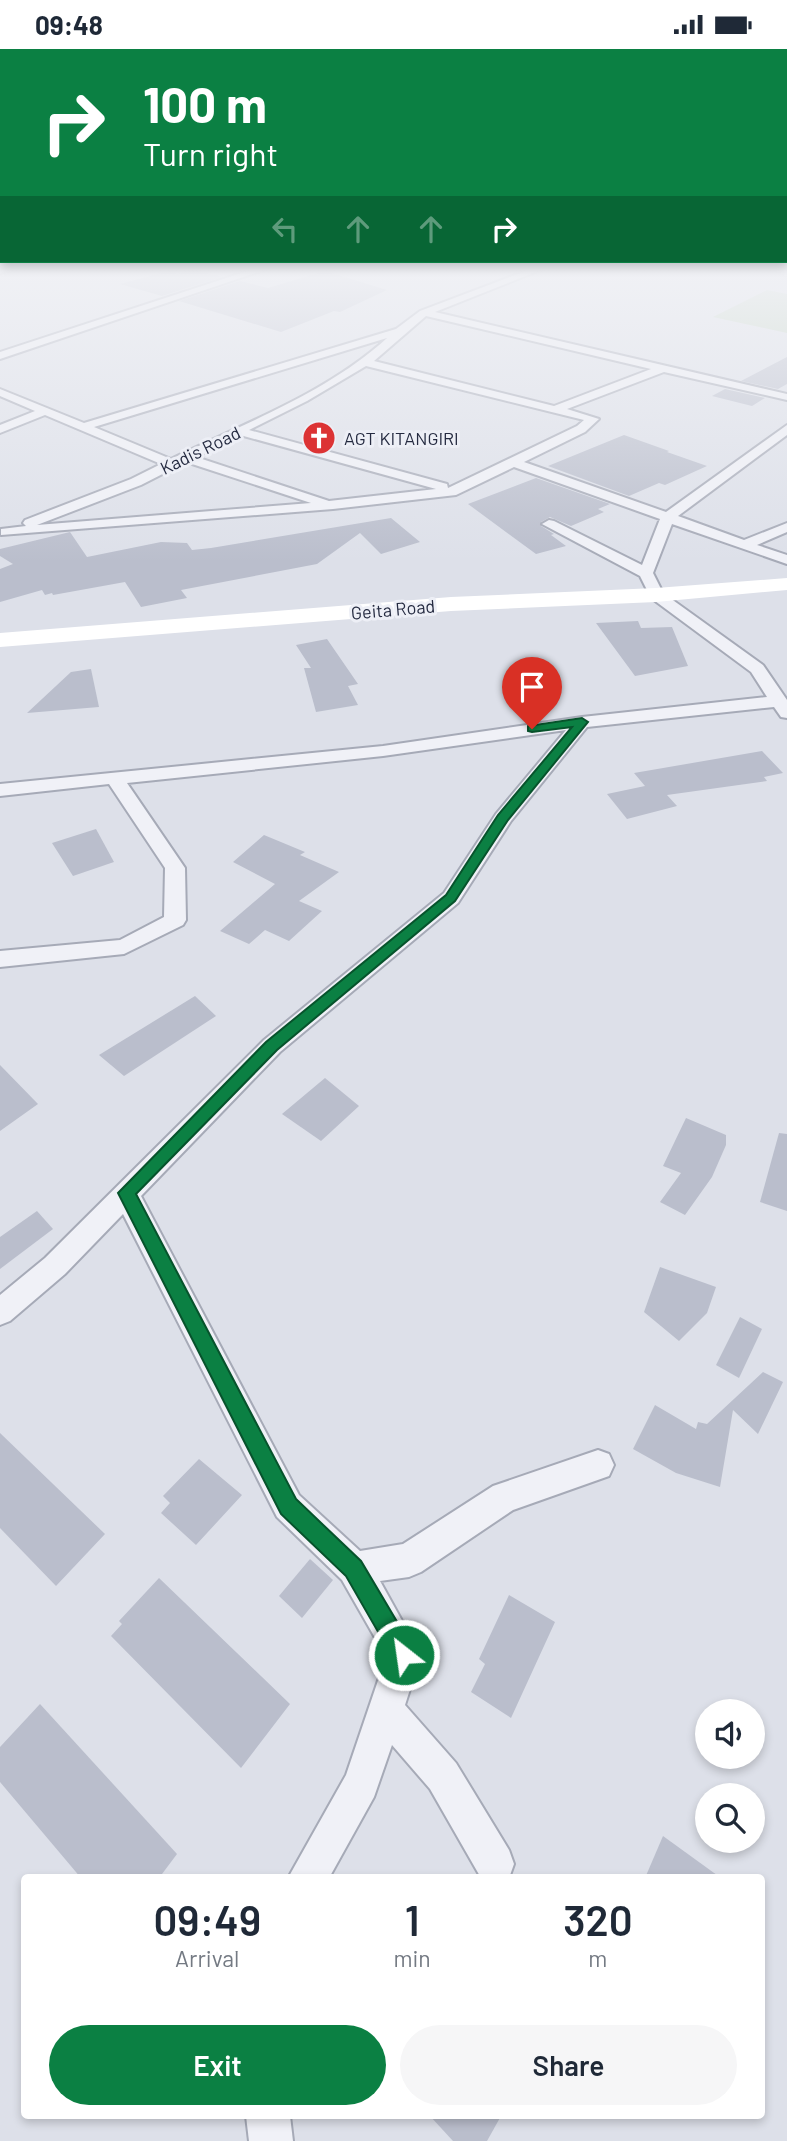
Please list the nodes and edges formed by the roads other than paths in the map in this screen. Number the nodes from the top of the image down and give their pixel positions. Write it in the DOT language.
graph roads {
  1 [pos="280,367"];
  2 [pos="356,367"];
  3 [pos="383,367"];
  4 [pos="666,367"];
  5 [pos="0,392"];
  6 [pos="787,397"];
  7 [pos="556,409"];
  8 [pos="46,411"];
  9 [pos="83,426"];
  10 [pos="0,429"];
  11 [pos="787,429"];
  12 [pos="238,431"];
  13 [pos="184,457"];
  14 [pos="512,463"];
  15 [pos="171,464"];
  16 [pos="456,491"];
  17 [pos="333,505"];
  18 [pos="667,518"];
  19 [pos="549,524"];
  20 [pos="787,527"];
  21 [pos="3,533"];
  22 [pos="744,545"];
  23 [pos="787,561"];
  24 [pos="646,573"];
  25 [pos="787,584"];
  26 [pos="656,595"];
  27 [pos="0,640"];
  28 [pos="782,707"];
  29 [pos="582,722"];
  30 [pos="115,779"];
  31 [pos="0,790"];
  32 [pos="0,959"];
  33 [pos="126,1193"];
  34 [pos="0,1313"];
  35 [pos="598,1465"];
  36 [pos="354,1568"];
  37 [pos="386,1710"];
  38 [pos="495,1864"];
  39 [pos="309,1874"];
  40 [pos="268,2119"];
  41 [pos="271,2141"];
  1 -- 9 [label="street"];
  2 -- 12 [label="street, Kadis Road"];
  3 -- 7 [label="street"];
  4 -- 6 [label="street"];
  4 -- 7 [label="street"];
  5 -- 8 [label="street"];
  7 -- 14 [label="street"];
  8 -- 9 [label="street"];
  8 -- 10 [label="street"];
  9 -- 15 [label="street"];
  11 -- 18 [label="street"];
  12 -- 13 [label="street, Kadis Road"];
  12 -- 16 [label="street"];
  13 -- 15 [label="street, Kadis Road"];
  13 -- 17 [label="street"];
  14 -- 16 [label="street"];
  14 -- 18 [label="street"];
  15 -- 21 [label="street, Kadis Road"];
  16 -- 17 [label="street"];
  17 -- 21 [label="street"];
  18 -- 22 [label="street"];
  18 -- 24 [label="street"];
  19 -- 24 [label="street"];
  20 -- 22 [label="street"];
  22 -- 23 [label="street"];
  24 -- 26 [label="street"];
  25 -- 26 [label="main road, Geita Road"];
  26 -- 27 [label="main road, Geita Road"];
  26 -- 28 [label="street"];
  28 -- 29 [label="street"];
  29 -- 30 [label="street"];
  29 -- 33 [label="street"];
  30 -- 31 [label="street"];
  30 -- 32 [label="street"];
  33 -- 34 [label="street"];
  33 -- 36 [label="street"];
  35 -- 36 [label="street"];
  36 -- 37 [label="street"];
  37 -- 38 [label="street"];
  37 -- 39 [label="street"];
  40 -- 41 [label="street"];
}
